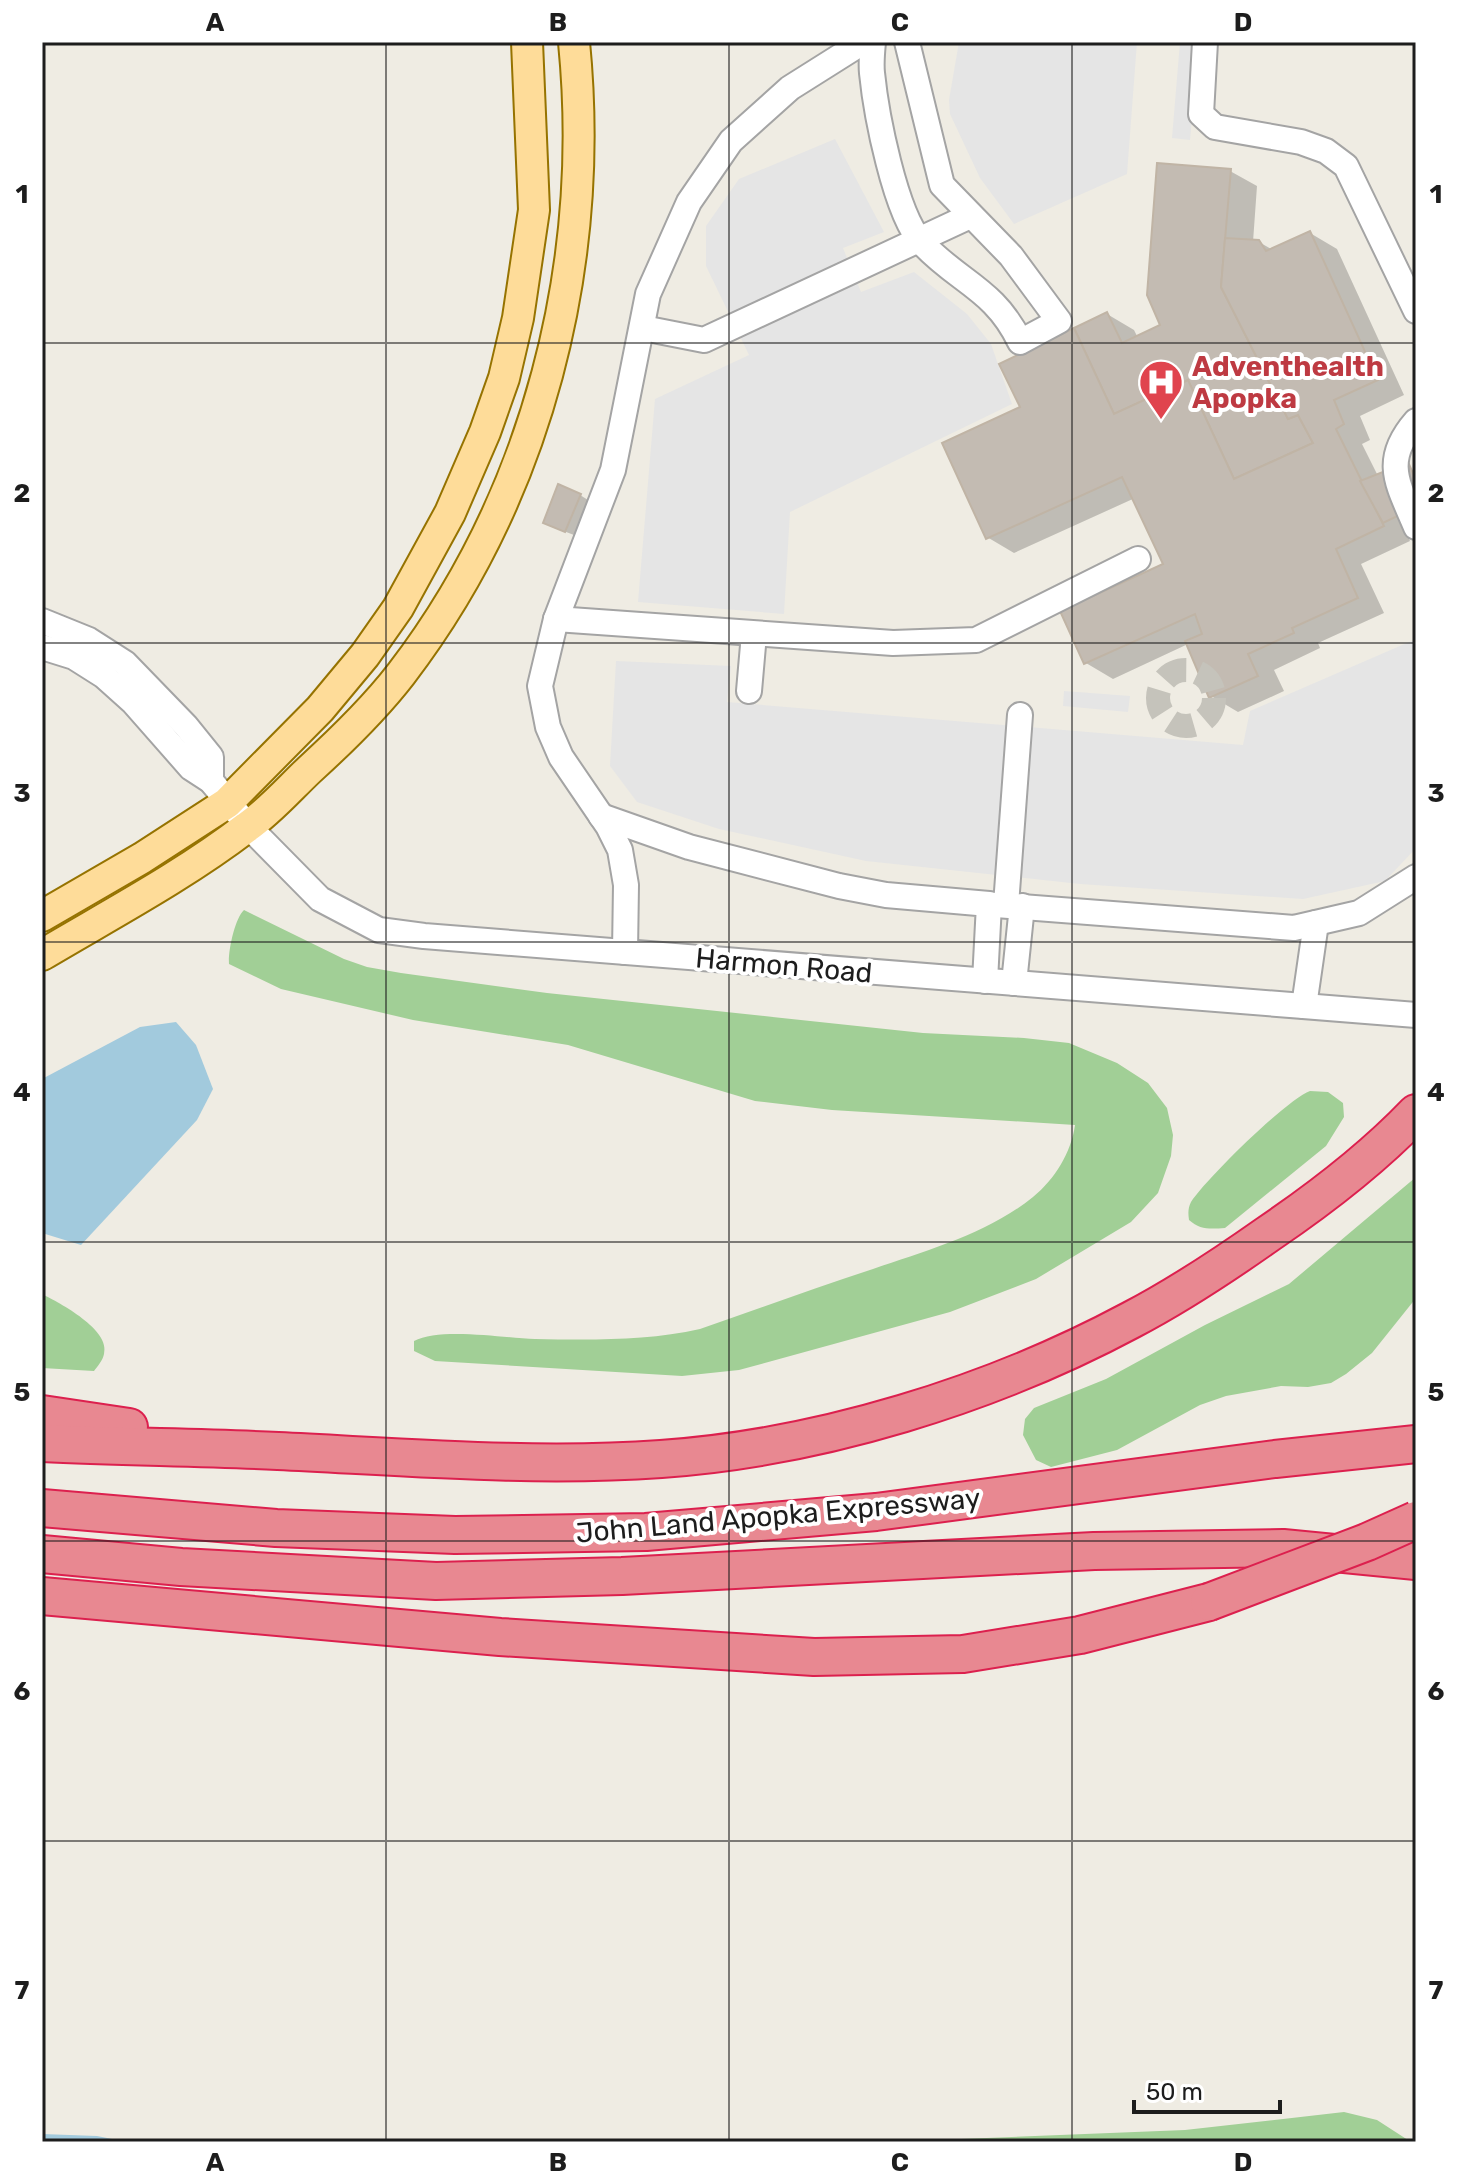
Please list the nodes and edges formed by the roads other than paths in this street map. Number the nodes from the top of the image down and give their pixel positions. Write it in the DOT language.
graph roads {
  1 [pos="527,42"];
  2 [pos="574,42"];
  3 [pos="828,42"];
  4 [pos="863,42"];
  5 [pos="873,42"];
  6 [pos="907,42"];
  7 [pos="1205,42"];
  8 [pos="820,69"];
  9 [pos="970,216"];
  10 [pos="919,241"];
  11 [pos="1416,311"];
  12 [pos="643,328"];
  13 [pos="1416,421"];
  14 [pos="1416,527"];
  15 [pos="1138,559"];
  16 [pos="556,619"];
  17 [pos="42,621"];
  18 [pos="754,634"];
  19 [pos="42,647"];
  20 [pos="749,691"];
  21 [pos="1020,715"];
  22 [pos="219,792"];
  23 [pos="601,816"];
  24 [pos="249,827"];
  25 [pos="1416,877"];
  26 [pos="1000,905"];
  27 [pos="42,916"];
  28 [pos="1316,923"];
  29 [pos="625,952"];
  30 [pos="42,955"];
  31 [pos="985,981"];
  32 [pos="1014,983"];
  33 [pos="1304,1006"];
  34 [pos="1416,1015"];
  35 [pos="1416,1113"];
  36 [pos="42,1414"];
  37 [pos="42,1443"];
  38 [pos="1416,1444"];
  39 [pos="273,1451"];
  40 [pos="42,1508"];
  41 [pos="1416,1520"];
  42 [pos="42,1554"];
  43 [pos="1416,1561"];
  44 [pos="42,1596"];
  1 -- 22 [label="main road"];
  2 -- 24 [label="main road"];
  3 -- 8 [label="street"];
  4 -- 8 [label="street"];
  5 -- 10 [label="street"];
  6 -- 9 [label="street"];
  7 -- 11 [label="street"];
  8 -- 12 [label="street"];
  9 -- 10 [label="street"];
  9 -- 10 [label="street"];
  10 -- 12 [label="street"];
  12 -- 16 [label="street"];
  13 -- 14 [label="street"];
  15 -- 18 [label="street"];
  16 -- 18 [label="street"];
  16 -- 23 [label="street"];
  17 -- 22 [label="street, Harmon Road"];
  18 -- 20 [label="street"];
  19 -- 22 [label="street, Harmon Road"];
  21 -- 26 [label="street"];
  22 -- 24 [label="street, Harmon Road"];
  22 -- 27 [label="main road"];
  23 -- 26 [label="street"];
  23 -- 29 [label="street"];
  24 -- 29 [label="street, Harmon Road"];
  24 -- 30 [label="main road"];
  25 -- 28 [label="street"];
  26 -- 28 [label="street"];
  26 -- 31 [label="street"];
  26 -- 32 [label="street"];
  28 -- 33 [label="street"];
  29 -- 31 [label="street, Harmon Road"];
  31 -- 32 [label="street, Harmon Road"];
  32 -- 33 [label="street, Harmon Road"];
  33 -- 34 [label="street, Harmon Road"];
  35 -- 39 [label="highway"];
  36 -- 39 [label="highway"];
  37 -- 39 [label="highway"];
  38 -- 40 [label="highway, John Land Apopka Expressway"];
  41 -- 44 [label="highway, bridge"];
  42 -- 43 [label="highway, John Land Apopka Expressway"];
}
